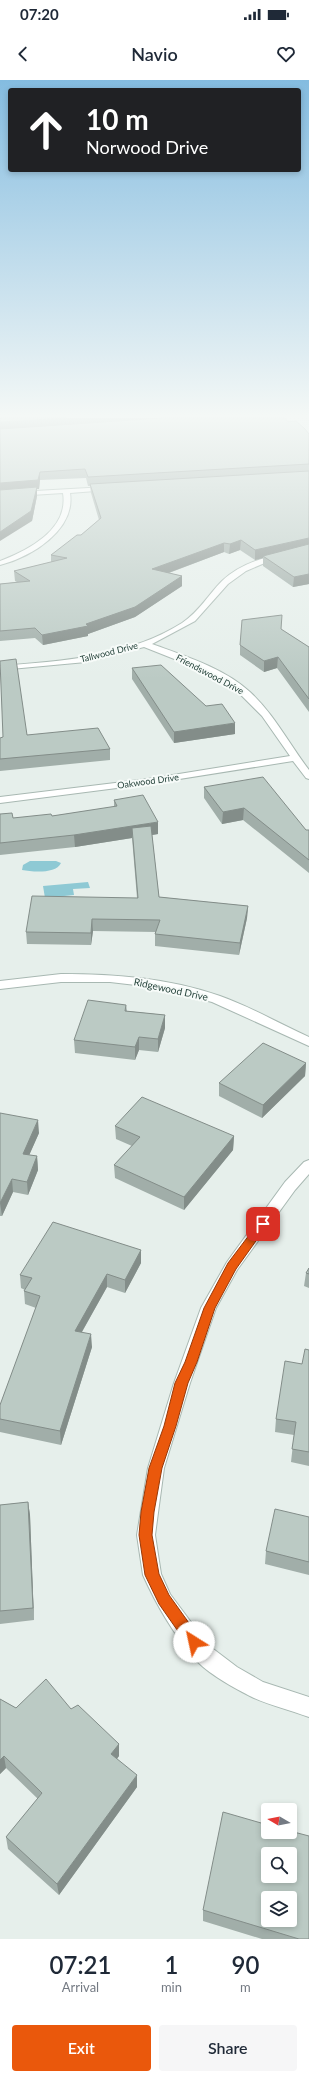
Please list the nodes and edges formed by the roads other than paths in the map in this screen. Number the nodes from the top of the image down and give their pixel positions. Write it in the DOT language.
graph roads {
  1 [pos="67,505"];
  2 [pos="309,550"];
  3 [pos="0,563"];
  4 [pos="145,644"];
  5 [pos="0,668"];
  6 [pos="295,758"];
  7 [pos="309,776"];
  8 [pos="0,800"];
  9 [pos="0,985"];
  10 [pos="309,1042"];
  11 [pos="309,1165"];
  12 [pos="309,1708"];
  1 -- 3 [label="street"];
  2 -- 4 [label="street, Tallwood Drive"];
  4 -- 5 [label="street, Tallwood Drive"];
  4 -- 6 [label="street, Friendswood Drive"];
  6 -- 7 [label="street, Friendswood Drive"];
  6 -- 8 [label="street, Oakwood Drive"];
  9 -- 10 [label="street, Ridgewood Drive"];
  11 -- 12 [label="street"];
}
